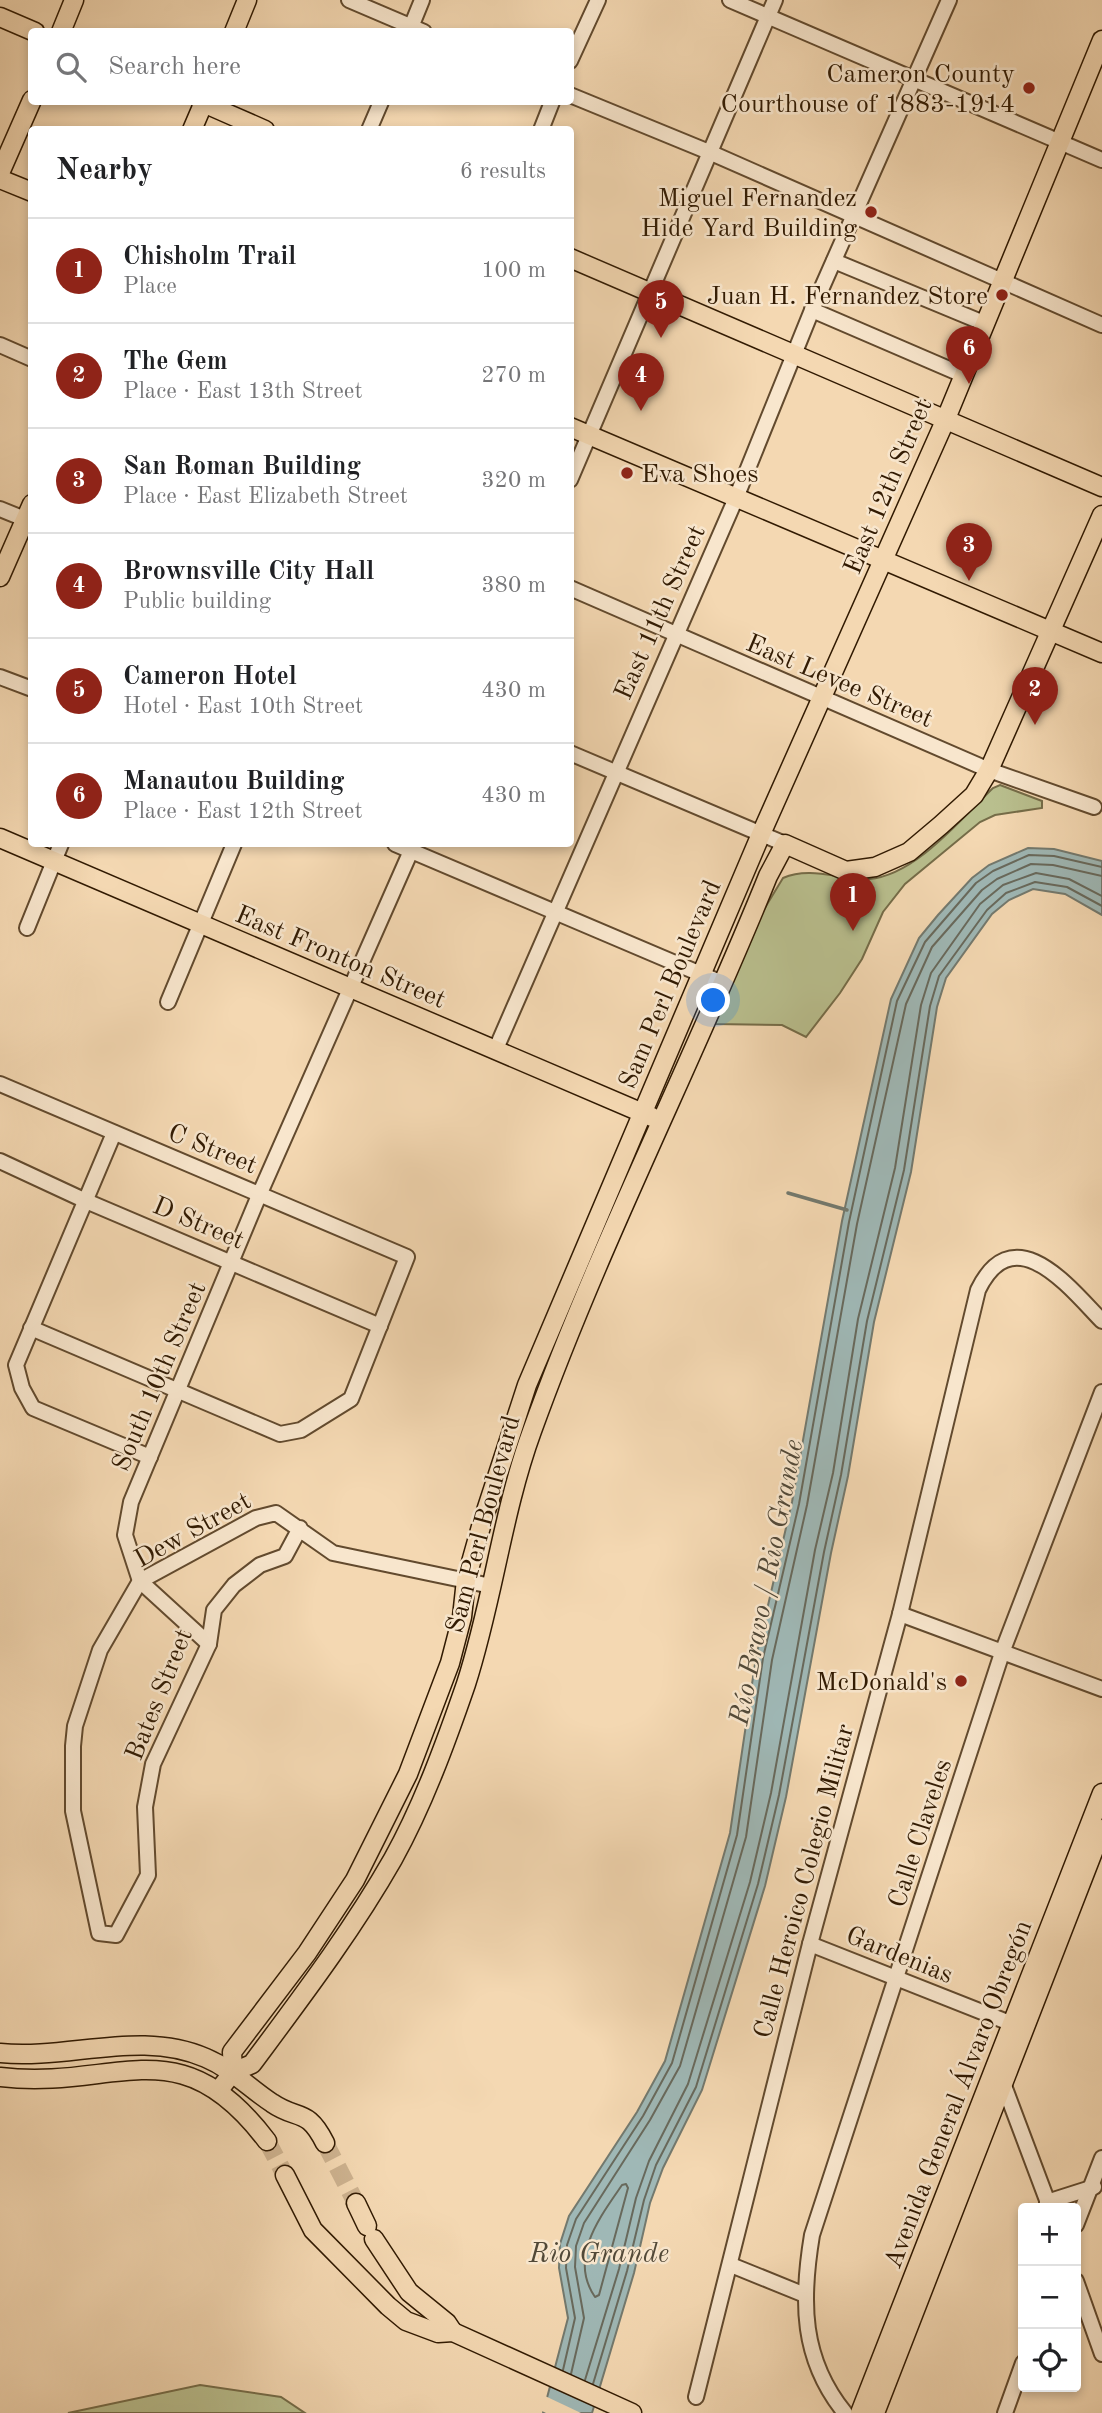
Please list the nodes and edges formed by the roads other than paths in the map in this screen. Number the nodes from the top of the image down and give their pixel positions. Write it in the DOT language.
graph roads {
  1 [pos="74,0"];
  2 [pos="247,0"];
  3 [pos="349,0"];
  4 [pos="422,0"];
  5 [pos="598,0"];
  6 [pos="730,0"];
  7 [pos="775,0"];
  8 [pos="949,0"];
  9 [pos="769,15"];
  10 [pos="0,17"];
  11 [pos="63,28"];
  12 [pos="235,28"];
  13 [pos="411,28"];
  14 [pos="415,28"];
  15 [pos="28,29"];
  16 [pos="1102,40"];
  17 [pos="574,52"];
  18 [pos="916,79"];
  19 [pos="574,97"];
  20 [pos="30,105"];
  21 [pos="201,105"];
  22 [pos="209,105"];
  23 [pos="380,105"];
  24 [pos="551,105"];
  25 [pos="193,126"];
  26 [pos="256,126"];
  27 [pos="371,126"];
  28 [pos="543,126"];
  29 [pos="1058,141"];
  30 [pos="709,152"];
  31 [pos="1102,160"];
  32 [pos="0,173"];
  33 [pos="0,179"];
  34 [pos="28,190"];
  35 [pos="855,218"];
  36 [pos="574,260"];
  37 [pos="834,261"];
  38 [pos="1003,281"];
  39 [pos="650,293"];
  40 [pos="812,310"];
  41 [pos="986,324"];
  42 [pos="1102,325"];
  43 [pos="0,345"];
  44 [pos="793,356"];
  45 [pos="28,357"];
  46 [pos="963,375"];
  47 [pos="945,421"];
  48 [pos="574,429"];
  49 [pos="590,436"];
  50 [pos="574,471"];
  51 [pos="1102,487"];
  52 [pos="736,498"];
  53 [pos="0,509"];
  54 [pos="28,515"];
  55 [pos="1102,515"];
  56 [pos="28,517"];
  57 [pos="884,560"];
  58 [pos="0,577"];
  59 [pos="574,590"];
  60 [pos="1052,632"];
  61 [pos="675,636"];
  62 [pos="1102,653"];
  63 [pos="0,677"];
  64 [pos="28,688"];
  65 [pos="823,699"];
  66 [pos="574,755"];
  67 [pos="989,770"];
  68 [pos="616,773"];
  69 [pos="1094,807"];
  70 [pos="761,834"];
  71 [pos="0,838"];
  72 [pos="785,844"];
  73 [pos="60,847"];
  74 [pos="233,847"];
  75 [pos="412,847"];
  76 [pos="53,861"];
  77 [pos="556,911"];
  78 [pos="201,924"];
  79 [pos="27,928"];
  80 [pos="702,974"];
  81 [pos="722,984"];
  82 [pos="349,989"];
  83 [pos="168,1002"];
  84 [pos="495,1051"];
  85 [pos="0,1084"];
  86 [pos="643,1113"];
  87 [pos="662,1121"];
  88 [pos="114,1133"];
  89 [pos="0,1161"];
  90 [pos="260,1193"];
  91 [pos="86,1201"];
  92 [pos="233,1262"];
  93 [pos="1102,1321"];
  94 [pos="380,1326"];
  95 [pos="31,1328"];
  96 [pos="179,1390"];
  97 [pos="1102,1392"];
  98 [pos="150,1457"];
  99 [pos="300,1528"];
  100 [pos="466,1580"];
  101 [pos="140,1581"];
  102 [pos="491,1586"];
  103 [pos="900,1614"];
  104 [pos="209,1644"];
  105 [pos="1003,1650"];
  106 [pos="1102,1689"];
  107 [pos="408,1774"];
  108 [pos="427,1785"];
  109 [pos="1102,1793"];
  110 [pos="1102,1829"];
  111 [pos="1079,1870"];
  112 [pos="99,1933"];
  113 [pos="810,1944"];
  114 [pos="897,1981"];
  115 [pos="1018,2026"];
  116 [pos="0,2053"];
  117 [pos="233,2072"];
  118 [pos="0,2077"];
  119 [pos="1003,2082"];
  120 [pos="219,2090"];
  121 [pos="267,2141"];
  122 [pos="325,2143"];
  123 [pos="1102,2158"];
  124 [pos="285,2175"];
  125 [pos="1096,2187"];
  126 [pos="356,2203"];
  127 [pos="1047,2203"];
  128 [pos="1053,2203"];
  129 [pos="1081,2216"];
  130 [pos="934,2244"];
  131 [pos="731,2265"];
  132 [pos="805,2295"];
  133 [pos="1081,2295"];
  134 [pos="1102,2307"];
  135 [pos="1087,2312"];
  136 [pos="453,2332"];
  137 [pos="1102,2354"];
  138 [pos="1018,2377"];
  139 [pos="696,2397"];
  140 [pos="632,2413"];
  141 [pos="845,2413"];
  142 [pos="860,2413"];
  143 [pos="875,2413"];
  144 [pos="1004,2413"];
  1 -- 11 [label="main road"];
  2 -- 12 [label="main road"];
  3 -- 13 [label="street"];
  4 -- 14 [label="street"];
  5 -- 17 [label="street"];
  6 -- 9 [label="street"];
  7 -- 9 [label="street"];
  8 -- 18 [label="street, East 11th Street"];
  9 -- 18 [label="street"];
  9 -- 30 [label="street"];
  10 -- 15 [label="main road"];
  16 -- 29 [label="main road, East 12th Street"];
  18 -- 29 [label="street"];
  18 -- 35 [label="street, East 11th Street"];
  19 -- 30 [label="street"];
  20 -- 32 [label="main road"];
  21 -- 25 [label="main road"];
  22 -- 26 [label="main road"];
  23 -- 27 [label="street"];
  24 -- 28 [label="street"];
  29 -- 31 [label="street"];
  29 -- 38 [label="main road, East 12th Street"];
  30 -- 35 [label="street"];
  30 -- 39 [label="street"];
  33 -- 34 [label="main road"];
  35 -- 37 [label="street, East 11th Street"];
  35 -- 38 [label="street"];
  36 -- 39 [label="main road"];
  37 -- 40 [label="street, East 11th Street"];
  37 -- 41 [label="street"];
  38 -- 41 [label="main road, East 12th Street"];
  38 -- 42 [label="street"];
  39 -- 44 [label="main road"];
  39 -- 49 [label="street"];
  40 -- 44 [label="street, East 11th Street"];
  40 -- 46 [label="street"];
  41 -- 46 [label="main road, East 12th Street"];
  43 -- 45 [label="street"];
  44 -- 47 [label="main road"];
  44 -- 52 [label="street, East 11th Street"];
  46 -- 47 [label="main road, East 12th Street"];
  47 -- 51 [label="main road"];
  47 -- 57 [label="main road, East 12th Street"];
  48 -- 49 [label="main road"];
  49 -- 50 [label="street"];
  49 -- 52 [label="main road"];
  52 -- 57 [label="main road"];
  52 -- 61 [label="street, East 11th Street"];
  53 -- 54 [label="street"];
  55 -- 60 [label="main road"];
  56 -- 58 [label="main road"];
  57 -- 60 [label="main road"];
  57 -- 65 [label="main road, East 12th Street"];
  59 -- 61 [label="street, East Levee Street"];
  60 -- 62 [label="main road"];
  60 -- 67 [label="main road"];
  61 -- 65 [label="street, East Levee Street"];
  61 -- 68 [label="street, East 11th Street"];
  63 -- 64 [label="street"];
  65 -- 67 [label="street, East Levee Street"];
  65 -- 70 [label="main road, East 12th Street"];
  66 -- 68 [label="street"];
  67 -- 69 [label="street, East Levee Street"];
  67 -- 72 [label="main road"];
  68 -- 70 [label="street"];
  68 -- 77 [label="street, East 11th Street"];
  70 -- 72 [label="street"];
  70 -- 80 [label="main road, Sam Perl Boulevard"];
  71 -- 76 [label="main road, East Fronton Street"];
  72 -- 81 [label="main road, Sam Perl Boulevard"];
  73 -- 76 [label="street"];
  74 -- 78 [label="street"];
  75 -- 77 [label="street"];
  75 -- 82 [label="street, South 10th Street"];
  76 -- 78 [label="main road, East Fronton Street"];
  76 -- 79 [label="street"];
  77 -- 80 [label="street"];
  77 -- 84 [label="street, East 11th Street"];
  78 -- 82 [label="main road, East Fronton Street"];
  78 -- 83 [label="street"];
  80 -- 81 [label="street"];
  80 -- 86 [label="main road, Sam Perl Boulevard"];
  81 -- 87 [label="main road, Sam Perl Boulevard"];
  82 -- 84 [label="main road, East Fronton Street"];
  82 -- 90 [label="street, South 10th Street"];
  84 -- 86 [label="main road, East Fronton Street"];
  85 -- 88 [label="street, C Street"];
  86 -- 87 [label="main road, East Fronton Street"];
  86 -- 100 [label="main road, Sam Perl Boulevard"];
  87 -- 102 [label="main road, Sam Perl Boulevard"];
  88 -- 90 [label="street, C Street"];
  88 -- 91 [label="street"];
  89 -- 91 [label="street, D Street"];
  90 -- 92 [label="street, South 10th Street"];
  90 -- 94 [label="street, C Street"];
  91 -- 92 [label="street, D Street"];
  91 -- 95 [label="street"];
  92 -- 94 [label="street, D Street"];
  92 -- 96 [label="street, South 10th Street"];
  93 -- 103 [label="street, Calle Heroico Colegio Militar"];
  94 -- 96 [label="street"];
  95 -- 96 [label="street"];
  95 -- 98 [label="street"];
  96 -- 98 [label="street, South 10th Street"];
  97 -- 105 [label="street, Calle Claveles"];
  98 -- 101 [label="street, South 10th Street"];
  99 -- 100 [label="street, Dew Street"];
  99 -- 101 [label="street, Dew Street"];
  99 -- 104 [label="street, Bates Street"];
  100 -- 102 [label="street, Dew Street"];
  100 -- 107 [label="main road, Sam Perl Boulevard"];
  101 -- 104 [label="street"];
  101 -- 112 [label="street, Dew Street"];
  102 -- 108 [label="main road, Sam Perl Boulevard"];
  103 -- 105 [label="street"];
  103 -- 113 [label="street, Calle Heroico Colegio Militar"];
  104 -- 112 [label="street, Bates Street"];
  105 -- 106 [label="street"];
  105 -- 114 [label="street, Calle Claveles"];
  107 -- 108 [label="main road"];
  107 -- 117 [label="main road, Sam Perl Boulevard"];
  108 -- 117 [label="main road, Sam Perl Boulevard"];
  109 -- 111 [label="main road, Avenida General Álvaro Obregón"];
  110 -- 111 [label="main road, Avenida General Álvaro Obregón"];
  111 -- 115 [label="main road, Avenida General Álvaro Obregón"];
  113 -- 114 [label="street, Gardenias"];
  113 -- 131 [label="street, Calle Heroico Colegio Militar"];
  114 -- 115 [label="street, Gardenias"];
  114 -- 132 [label="street, Calle Claveles"];
  115 -- 119 [label="main road, Avenida General Álvaro Obregón"];
  115 -- 130 [label="main road, Avenida General Álvaro Obregón"];
  116 -- 117 [label="main road"];
  117 -- 120 [label="main road, Sam Perl Boulevard"];
  117 -- 122 [label="main road"];
  118 -- 120 [label="main road"];
  119 -- 127 [label="street"];
  119 -- 130 [label="main road, Avenida General Álvaro Obregón"];
  120 -- 121 [label="main road"];
  123 -- 125 [label="street"];
  124 -- 136 [label="main road"];
  125 -- 128 [label="street"];
  125 -- 129 [label="street"];
  126 -- 136 [label="main road"];
  130 -- 142 [label="main road, Avenida General Álvaro Obregón"];
  130 -- 143 [label="main road, Avenida General Álvaro Obregón"];
  131 -- 132 [label="street"];
  131 -- 139 [label="street, Calle Heroico Colegio Militar"];
  132 -- 141 [label="street, Calle Claveles"];
  133 -- 135 [label="street"];
  134 -- 135 [label="street"];
  135 -- 137 [label="street"];
  136 -- 140 [label="main road"];
  138 -- 144 [label="street"];
}
